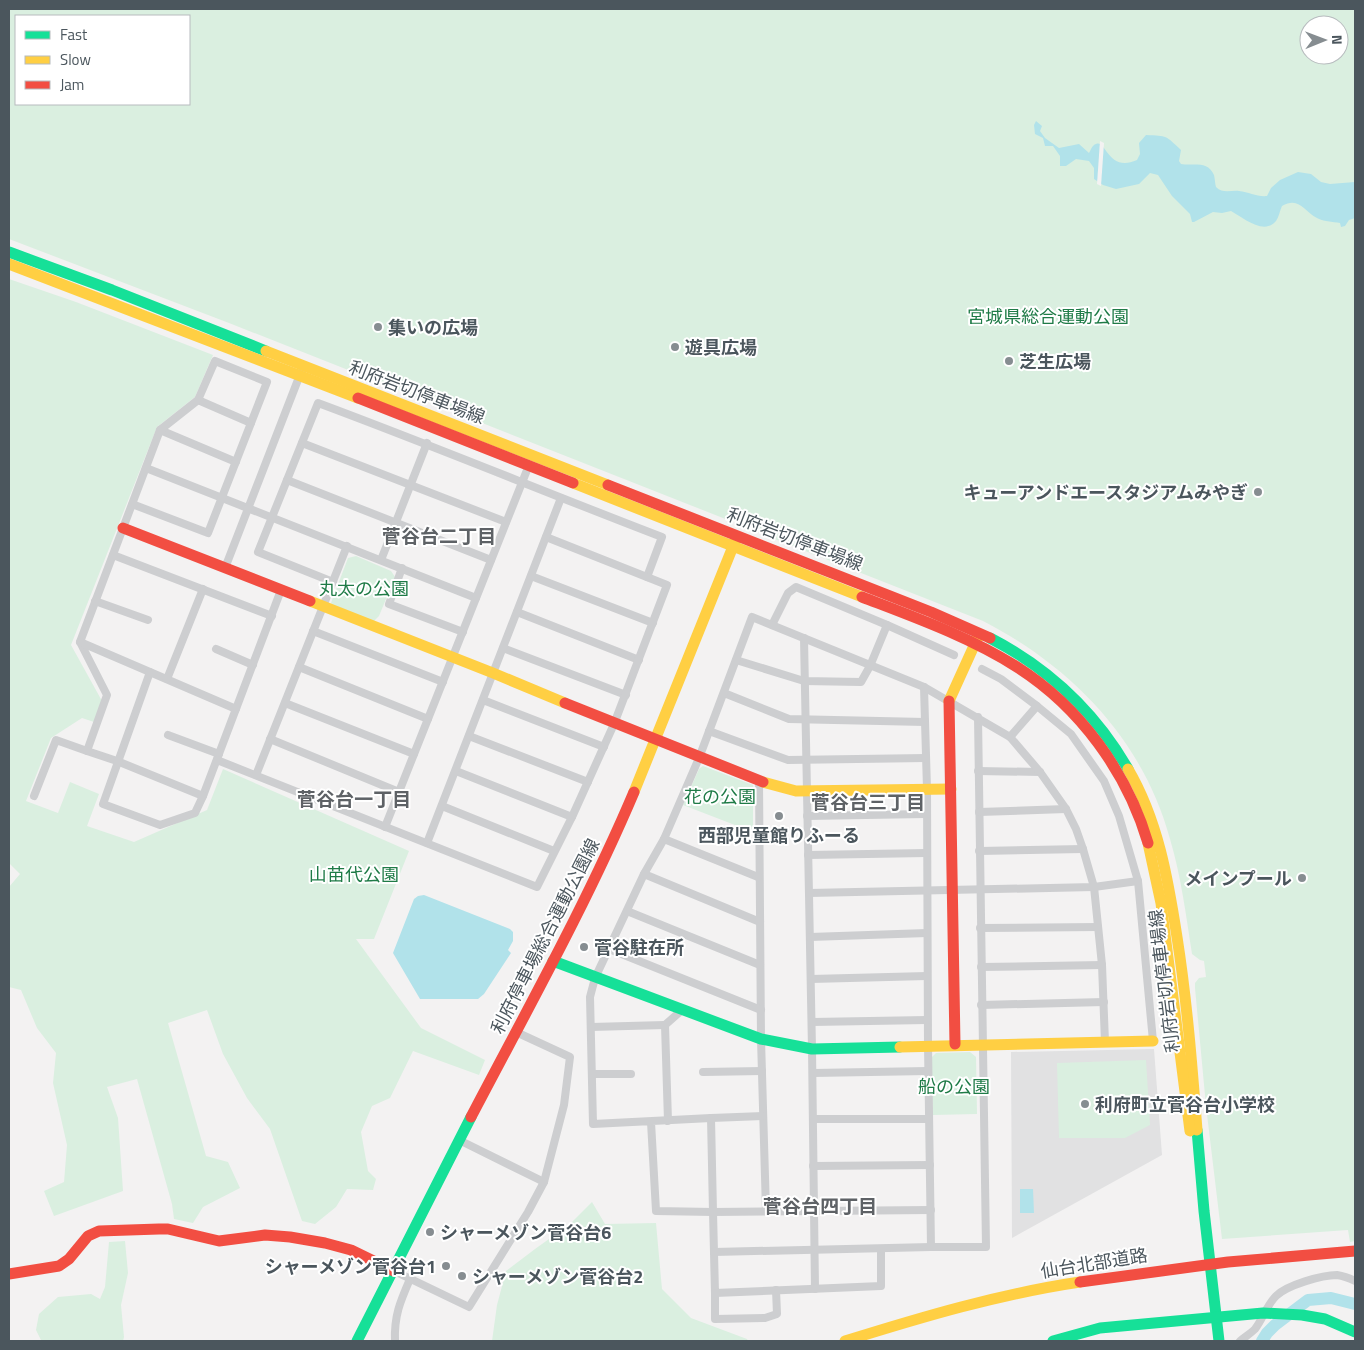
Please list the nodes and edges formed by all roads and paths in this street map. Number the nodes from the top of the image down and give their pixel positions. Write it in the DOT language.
graph roads {
  1 [pos="9,252"];
  2 [pos="9,264"];
  3 [pos="301,371"];
  4 [pos="198,400"];
  5 [pos="251,423"];
  6 [pos="160,430"];
  7 [pos="302,443"];
  8 [pos="427,443"];
  9 [pos="236,462"];
  10 [pos="529,466"];
  11 [pos="146,468"];
  12 [pos="287,480"];
  13 [pos="522,483"];
  14 [pos="410,485"];
  15 [pos="222,497"];
  16 [pos="560,498"];
  17 [pos="132,504"];
  18 [pos="248,507"];
  19 [pos="272,516"];
  20 [pos="396,522"];
  21 [pos="506,522"];
  22 [pos="123,528"];
  23 [pos="546,537"];
  24 [pos="735,540"];
  25 [pos="347,546"];
  26 [pos="113,555"];
  27 [pos="381,560"];
  28 [pos="491,560"];
  29 [pos="225,568"];
  30 [pos="402,568"];
  31 [pos="531,576"];
  32 [pos="647,577"];
  33 [pos="333,582"];
  34 [pos="203,589"];
  35 [pos="281,590"];
  36 [pos="476,598"];
  37 [pos="95,601"];
  38 [pos="323,606"];
  39 [pos="517,612"];
  40 [pos="272,616"];
  41 [pos="148,620"];
  42 [pos="653,623"];
  43 [pos="887,625"];
  44 [pos="772,626"];
  45 [pos="313,632"];
  46 [pos="463,632"];
  47 [pos="804,638"];
  48 [pos="978,638"];
  49 [pos="80,642"];
  50 [pos="503,648"];
  51 [pos="216,649"];
  52 [pos="954,655"];
  53 [pos="453,657"];
  54 [pos="639,660"];
  55 [pos="736,660"];
  56 [pos="253,665"];
  57 [pos="870,666"];
  58 [pos="299,668"];
  59 [pos="982,669"];
  60 [pos="150,672"];
  61 [pos="493,673"];
  62 [pos="167,680"];
  63 [pos="804,681"];
  64 [pos="443,682"];
  65 [pos="924,688"];
  66 [pos="724,693"];
  67 [pos="626,695"];
  68 [pos="483,700"];
  69 [pos="949,701"];
  70 [pos="284,703"];
  71 [pos="1037,706"];
  72 [pos="236,709"];
  73 [pos="978,717"];
  74 [pos="428,719"];
  75 [pos="805,720"];
  76 [pos="925,722"];
  77 [pos="614,724"];
  78 [pos="709,731"];
  79 [pos="168,735"];
  80 [pos="469,736"];
  81 [pos="1010,737"];
  82 [pos="270,739"];
  83 [pos="656,741"];
  84 [pos="604,747"];
  85 [pos="87,751"];
  86 [pos="414,754"];
  87 [pos="218,757"];
  88 [pos="699,758"];
  89 [pos="926,758"];
  90 [pos="117,761"];
  91 [pos="805,761"];
  92 [pos="456,771"];
  93 [pos="978,771"];
  94 [pos="1040,772"];
  95 [pos="256,775"];
  96 [pos="759,781"];
  97 [pos="588,782"];
  98 [pos="951,788"];
  99 [pos="927,789"];
  100 [pos="806,790"];
  101 [pos="399,792"];
  102 [pos="34,796"];
  103 [pos="203,796"];
  104 [pos="442,806"];
  105 [pos="1066,809"];
  106 [pos="979,812"];
  107 [pos="926,814"];
  108 [pos="807,816"];
  109 [pos="572,817"];
  110 [pos="385,827"];
  111 [pos="664,839"];
  112 [pos="428,844"];
  113 [pos="1083,849"];
  114 [pos="554,851"];
  115 [pos="980,851"];
  116 [pos="927,853"];
  117 [pos="808,855"];
  118 [pos="644,874"];
  119 [pos="758,877"];
  120 [pos="1138,881"];
  121 [pos="1094,887"];
  122 [pos="980,890"];
  123 [pos="927,891"];
  124 [pos="953,891"];
  125 [pos="809,894"];
  126 [pos="627,911"];
  127 [pos="760,922"];
  128 [pos="1098,927"];
  129 [pos="980,928"];
  130 [pos="927,933"];
  131 [pos="810,937"];
  132 [pos="609,949"];
  133 [pos="553,961"];
  134 [pos="760,965"];
  135 [pos="1102,965"];
  136 [pos="981,966"];
  137 [pos="927,976"];
  138 [pos="595,978"];
  139 [pos="811,979"];
  140 [pos="1104,1002"];
  141 [pos="981,1005"];
  142 [pos="682,1010"];
  143 [pos="761,1010"];
  144 [pos="928,1020"];
  145 [pos="812,1022"];
  146 [pos="665,1025"];
  147 [pos="591,1027"];
  148 [pos="516,1032"];
  149 [pos="761,1039"];
  150 [pos="1153,1041"];
  151 [pos="1105,1042"];
  152 [pos="955,1044"];
  153 [pos="982,1044"];
  154 [pos="928,1045"];
  155 [pos="812,1049"];
  156 [pos="762,1071"];
  157 [pos="703,1072"];
  158 [pos="928,1072"];
  159 [pos="812,1073"];
  160 [pos="592,1074"];
  161 [pos="631,1074"];
  162 [pos="763,1116"];
  163 [pos="711,1118"];
  164 [pos="813,1118"];
  165 [pos="929,1119"];
  166 [pos="668,1121"];
  167 [pos="651,1122"];
  168 [pos="459,1140"];
  169 [pos="930,1165"];
  170 [pos="813,1166"];
  171 [pos="544,1182"];
  172 [pos="931,1210"];
  173 [pos="814,1211"];
  174 [pos="713,1212"];
  175 [pos="766,1212"];
  176 [pos="931,1247"];
  177 [pos="881,1249"];
  178 [pos="814,1251"];
  179 [pos="1355,1251"];
  180 [pos="714,1252"];
  181 [pos="394,1271"];
  182 [pos="9,1274"];
  183 [pos="410,1279"];
  184 [pos="1355,1281"];
  185 [pos="814,1288"];
  186 [pos="776,1290"];
  187 [pos="715,1293"];
  188 [pos="1267,1313"];
  189 [pos="1355,1332"];
  190 [pos="357,1341"];
  191 [pos="395,1341"];
  192 [pos="845,1341"];
  193 [pos="1053,1341"];
  194 [pos="1219,1341"];
  195 [pos="1240,1341"];
  1 -- 3 [label="main road, 利府岩切停車場線"];
  2 -- 3 [label="main road, 利府岩切停車場線"];
  3 -- 10 [label="main road, 利府岩切停車場線"];
  3 -- 18 [label="street"];
  3 -- 24 [label="main road, 利府岩切停車場線"];
  4 -- 5 [label="street"];
  4 -- 5 [label="street"];
  4 -- 6 [label="street"];
  5 -- 9 [label="street"];
  6 -- 9 [label="street"];
  6 -- 11 [label="street"];
  7 -- 8 [label="street"];
  7 -- 12 [label="street"];
  7 -- 14 [label="street"];
  8 -- 13 [label="street"];
  8 -- 14 [label="street"];
  9 -- 15 [label="street"];
  10 -- 13 [label="street"];
  10 -- 24 [label="main road, 利府岩切停車場線"];
  11 -- 15 [label="street"];
  11 -- 17 [label="street"];
  12 -- 19 [label="street"];
  12 -- 20 [label="street"];
  13 -- 16 [label="street"];
  13 -- 21 [label="street"];
  14 -- 20 [label="street"];
  14 -- 21 [label="street"];
  15 -- 17 [label="street"];
  15 -- 18 [label="street"];
  16 -- 23 [label="street"];
  16 -- 32 [label="street"];
  17 -- 22 [label="street"];
  18 -- 19 [label="street"];
  18 -- 29 [label="street"];
  19 -- 25 [label="street"];
  19 -- 33 [label="street"];
  20 -- 27 [label="street"];
  20 -- 28 [label="street"];
  21 -- 28 [label="street"];
  22 -- 26 [label="street"];
  22 -- 29 [label="main road"];
  23 -- 31 [label="street"];
  23 -- 32 [label="street"];
  24 -- 48 [label="main road, 利府岩切停車場線"];
  24 -- 83 [label="main road, 利府停車場総合運動公園線"];
  25 -- 27 [label="street"];
  25 -- 33 [label="street"];
  26 -- 34 [label="street"];
  26 -- 37 [label="street"];
  27 -- 30 [label="street"];
  28 -- 36 [label="street"];
  29 -- 35 [label="main road"];
  30 -- 36 [label="street"];
  30 -- 46 [label="street"];
  31 -- 39 [label="street"];
  31 -- 42 [label="street"];
  32 -- 42 [label="street"];
  33 -- 38 [label="street"];
  34 -- 40 [label="street"];
  34 -- 62 [label="street"];
  35 -- 38 [label="main road"];
  35 -- 40 [label="street"];
  36 -- 46 [label="street"];
  37 -- 41 [label="street"];
  37 -- 49 [label="street"];
  38 -- 45 [label="street"];
  38 -- 53 [label="main road"];
  39 -- 50 [label="street"];
  39 -- 54 [label="street"];
  40 -- 56 [label="street"];
  42 -- 54 [label="street"];
  43 -- 44 [label="street"];
  43 -- 52 [label="street"];
  43 -- 57 [label="street"];
  44 -- 47 [label="street"];
  44 -- 55 [label="street"];
  45 -- 58 [label="street"];
  45 -- 64 [label="street"];
  46 -- 53 [label="street"];
  47 -- 57 [label="street"];
  47 -- 63 [label="street"];
  48 -- 69 [label="main road"];
  48 -- 194 [label="main road, 利府岩切停車場線"];
  49 -- 60 [label="street"];
  49 -- 85 [label="street"];
  50 -- 61 [label="street"];
  50 -- 67 [label="street"];
  51 -- 56 [label="street"];
  53 -- 61 [label="main road"];
  53 -- 64 [label="street"];
  54 -- 67 [label="street"];
  55 -- 63 [label="street"];
  55 -- 66 [label="street"];
  56 -- 72 [label="street"];
  57 -- 63 [label="street"];
  57 -- 65 [label="street"];
  58 -- 70 [label="street"];
  58 -- 74 [label="street"];
  59 -- 71 [label="street"];
  60 -- 62 [label="street"];
  60 -- 90 [label="street"];
  61 -- 68 [label="street"];
  61 -- 77 [label="main road"];
  62 -- 72 [label="street"];
  63 -- 75 [label="street"];
  64 -- 74 [label="street"];
  65 -- 69 [label="street"];
  65 -- 76 [label="street"];
  66 -- 75 [label="street"];
  66 -- 78 [label="street"];
  67 -- 77 [label="street"];
  68 -- 80 [label="street"];
  68 -- 84 [label="street"];
  69 -- 73 [label="street"];
  69 -- 98 [label="main road"];
  70 -- 82 [label="street"];
  70 -- 86 [label="street"];
  71 -- 81 [label="street"];
  71 -- 120 [label="street"];
  72 -- 87 [label="street"];
  73 -- 81 [label="street"];
  73 -- 93 [label="street"];
  74 -- 86 [label="street"];
  75 -- 76 [label="street"];
  75 -- 91 [label="street"];
  76 -- 89 [label="street"];
  77 -- 83 [label="main road"];
  77 -- 84 [label="street"];
  78 -- 88 [label="street"];
  78 -- 91 [label="street"];
  79 -- 87 [label="street"];
  80 -- 92 [label="street"];
  80 -- 97 [label="street"];
  81 -- 94 [label="street"];
  82 -- 95 [label="street"];
  82 -- 101 [label="street"];
  83 -- 88 [label="main road"];
  83 -- 133 [label="main road, 利府停車場総合運動公園線"];
  84 -- 97 [label="street"];
  85 -- 90 [label="street"];
  85 -- 102 [label="street"];
  86 -- 101 [label="street"];
  87 -- 95 [label="street"];
  87 -- 103 [label="street"];
  88 -- 96 [label="main road"];
  88 -- 111 [label="street"];
  89 -- 91 [label="street"];
  89 -- 99 [label="street"];
  90 -- 103 [label="street"];
  90 -- 103 [label="street"];
  91 -- 100 [label="street"];
  92 -- 104 [label="street"];
  92 -- 109 [label="street"];
  93 -- 94 [label="street"];
  93 -- 106 [label="street"];
  94 -- 105 [label="street"];
  95 -- 110 [label="street"];
  96 -- 100 [label="main road"];
  96 -- 119 [label="street"];
  97 -- 109 [label="street"];
  98 -- 99 [label="main road"];
  98 -- 124 [label="main road"];
  99 -- 100 [label="main road"];
  99 -- 107 [label="street"];
  100 -- 108 [label="street"];
  101 -- 110 [label="street"];
  104 -- 112 [label="street"];
  104 -- 114 [label="street"];
  105 -- 106 [label="street"];
  105 -- 113 [label="street"];
  106 -- 115 [label="street"];
  107 -- 108 [label="street"];
  107 -- 116 [label="street"];
  108 -- 117 [label="street"];
  109 -- 114 [label="street"];
  110 -- 112 [label="street"];
  111 -- 118 [label="street"];
  111 -- 119 [label="street"];
  112 -- 114 [label="street"];
  113 -- 115 [label="street"];
  113 -- 121 [label="street"];
  115 -- 122 [label="street"];
  116 -- 117 [label="street"];
  116 -- 123 [label="street"];
  117 -- 125 [label="street"];
  118 -- 126 [label="street"];
  118 -- 127 [label="street"];
  119 -- 127 [label="street"];
  120 -- 121 [label="street"];
  120 -- 150 [label="street"];
  121 -- 122 [label="street"];
  121 -- 128 [label="street"];
  122 -- 124 [label="street"];
  122 -- 129 [label="street"];
  123 -- 124 [label="street"];
  123 -- 125 [label="street"];
  123 -- 130 [label="street"];
  124 -- 152 [label="main road"];
  125 -- 131 [label="street"];
  126 -- 132 [label="street"];
  126 -- 134 [label="street"];
  127 -- 134 [label="street"];
  128 -- 129 [label="street"];
  128 -- 135 [label="street"];
  129 -- 136 [label="street"];
  130 -- 131 [label="street"];
  130 -- 137 [label="street"];
  131 -- 139 [label="street"];
  132 -- 138 [label="street"];
  132 -- 143 [label="street"];
  133 -- 138 [label="main road"];
  133 -- 148 [label="main road, 利府停車場総合運動公園線"];
  134 -- 143 [label="street"];
  135 -- 136 [label="street"];
  135 -- 140 [label="street"];
  136 -- 141 [label="street"];
  137 -- 139 [label="street"];
  137 -- 144 [label="street"];
  138 -- 142 [label="main road"];
  138 -- 147 [label="street"];
  139 -- 145 [label="street"];
  140 -- 141 [label="street"];
  140 -- 151 [label="street"];
  141 -- 153 [label="street"];
  142 -- 146 [label="street"];
  142 -- 149 [label="main road"];
  143 -- 149 [label="street"];
  144 -- 145 [label="street"];
  144 -- 154 [label="street"];
  145 -- 155 [label="street"];
  146 -- 147 [label="street"];
  146 -- 166 [label="street"];
  147 -- 160 [label="street"];
  148 -- 168 [label="main road, 利府停車場総合運動公園線"];
  148 -- 171 [label="street"];
  149 -- 155 [label="main road"];
  149 -- 156 [label="street"];
  150 -- 151 [label="main road"];
  151 -- 153 [label="main road"];
  152 -- 153 [label="main road"];
  152 -- 154 [label="main road"];
  153 -- 176 [label="street"];
  154 -- 155 [label="main road"];
  154 -- 158 [label="street"];
  155 -- 159 [label="street"];
  156 -- 157 [label="street"];
  156 -- 162 [label="street"];
  158 -- 159 [label="street"];
  158 -- 165 [label="street"];
  159 -- 164 [label="street"];
  160 -- 161 [label="street"];
  160 -- 167 [label="street"];
  162 -- 163 [label="street"];
  162 -- 175 [label="street"];
  163 -- 166 [label="street"];
  163 -- 174 [label="street"];
  164 -- 165 [label="street"];
  164 -- 170 [label="street"];
  165 -- 169 [label="street"];
  166 -- 167 [label="street"];
  167 -- 174 [label="street"];
  168 -- 171 [label="street"];
  168 -- 181 [label="main road, 利府停車場総合運動公園線"];
  169 -- 170 [label="street"];
  169 -- 172 [label="street"];
  170 -- 173 [label="street"];
  171 -- 183 [label="street"];
  172 -- 173 [label="street"];
  172 -- 176 [label="street"];
  173 -- 175 [label="street"];
  173 -- 178 [label="street"];
  174 -- 175 [label="street"];
  174 -- 180 [label="street"];
  176 -- 177 [label="street"];
  177 -- 178 [label="street"];
  177 -- 185 [label="street"];
  178 -- 180 [label="street"];
  178 -- 185 [label="street"];
  179 -- 192 [label="main road, 仙台北部道路"];
  180 -- 187 [label="street"];
  181 -- 182 [label="main road"];
  181 -- 183 [label="street"];
  181 -- 190 [label="main road, 利府停車場総合運動公園線"];
  183 -- 191 [label="street"];
  184 -- 188 [label="street"];
  185 -- 186 [label="street"];
  186 -- 187 [label="street"];
  186 -- 187 [label="street"];
  188 -- 189 [label="main road"];
  188 -- 193 [label="main road"];
  188 -- 195 [label="street"];
}
